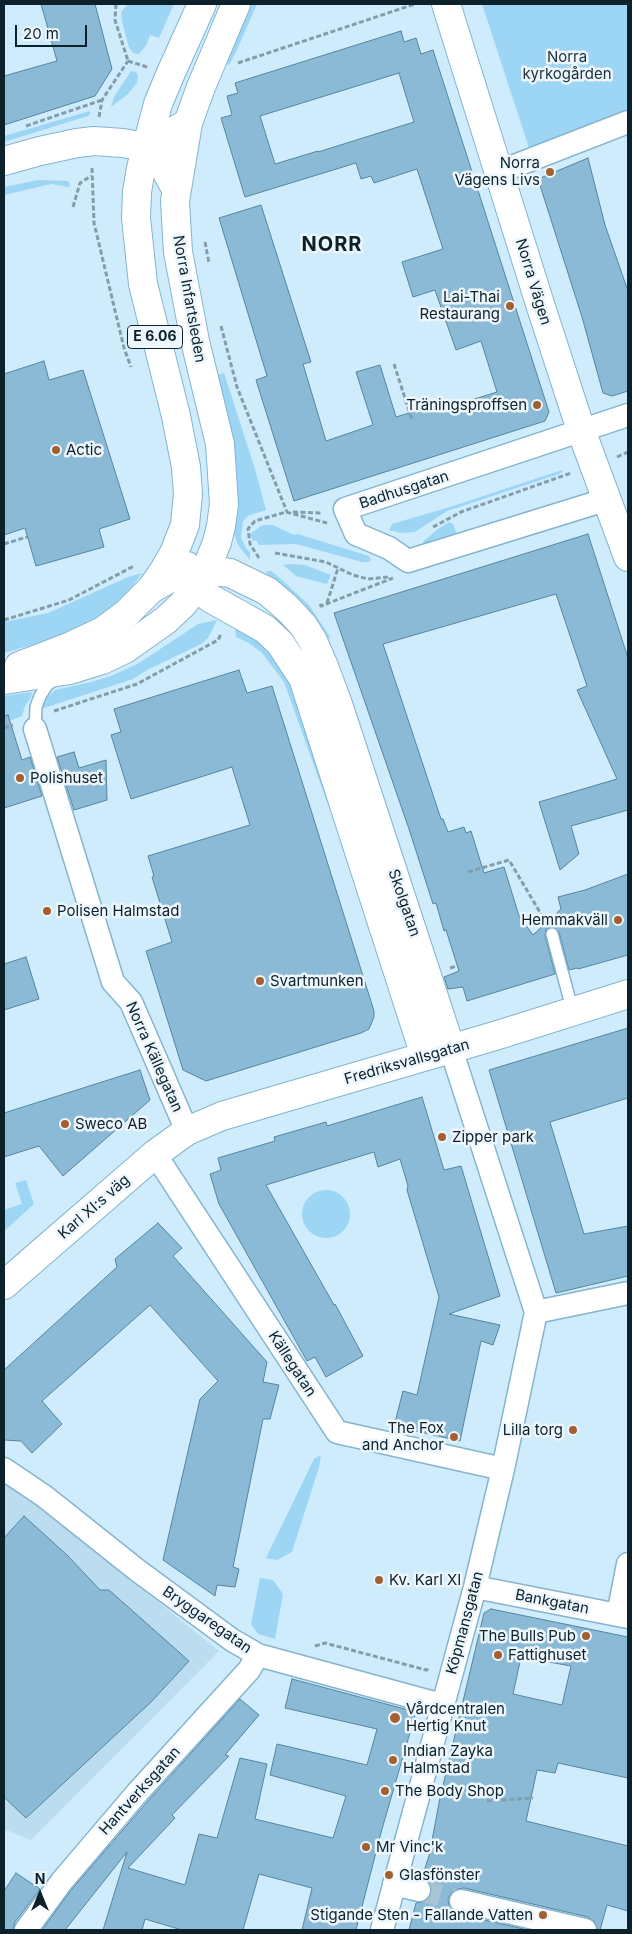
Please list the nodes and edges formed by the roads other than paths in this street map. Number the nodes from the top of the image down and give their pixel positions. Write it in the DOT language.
graph roads {
  1 [pos="202,4"];
  2 [pos="236,4"];
  3 [pos="446,4"];
  4 [pos="188,122"];
  5 [pos="628,122"];
  6 [pos="146,147"];
  7 [pos="4,161"];
  8 [pos="499,172"];
  9 [pos="176,188"];
  10 [pos="628,415"];
  11 [pos="581,430"];
  12 [pos="608,499"];
  13 [pos="185,525"];
  14 [pos="628,557"];
  15 [pos="197,576"];
  16 [pos="151,589"];
  17 [pos="70,670"];
  18 [pos="4,672"];
  19 [pos="4,680"];
  20 [pos="35,723"];
  21 [pos="552,934"];
  22 [pos="628,994"];
  23 [pos="573,1012"];
  24 [pos="451,1049"];
  25 [pos="425,1056"];
  26 [pos="187,1131"];
  27 [pos="155,1154"];
  28 [pos="4,1285"];
  29 [pos="628,1293"];
  30 [pos="536,1312"];
  31 [pos="4,1469"];
  32 [pos="503,1469"];
  33 [pos="628,1564"];
  34 [pos="475,1587"];
  35 [pos="623,1616"];
  36 [pos="258,1655"];
  37 [pos="442,1705"];
  38 [pos="394,1884"];
  39 [pos="419,1890"];
  40 [pos="461,1900"];
  41 [pos="26,1930"];
  42 [pos="382,1930"];
  43 [pos="585,1930"];
  1 -- 6 [label="main road, E 6.06"];
  2 -- 4 [label="main road, Norra Infartsleden / E 6.06"];
  3 -- 8 [label="main road, Norra Vägen"];
  4 -- 6 [label="main road"];
  4 -- 9 [label="main road, Norra Infartsleden / E 6.06"];
  5 -- 8 [label="street"];
  6 -- 7 [label="main road"];
  6 -- 9 [label="main road"];
  6 -- 13 [label="main road, E 6.06"];
  8 -- 11 [label="main road, Norra Vägen"];
  9 -- 15 [label="main road, Norra Infartsleden / E 6.06"];
  10 -- 11 [label="street, Badhusgatan"];
  11 -- 12 [label="main road, Norra Vägen"];
  11 -- 12 [label="street, Badhusgatan"];
  12 -- 14 [label="main road, Norra Vägen"];
  13 -- 15 [label="main road"];
  13 -- 16 [label="main road, E 6.06"];
  15 -- 16 [label="main road"];
  15 -- 17 [label="main road, E 6.06"];
  15 -- 24 [label="main road, Skolgatan"];
  15 -- 25 [label="main road, Skolgatan"];
  16 -- 18 [label="main road, E 6.06"];
  17 -- 19 [label="main road, E 6.06"];
  17 -- 20 [label="lane"];
  20 -- 26 [label="street, Norra Källegatan"];
  21 -- 23 [label="lane"];
  22 -- 23 [label="main road, Fredriksvallsgatan"];
  23 -- 24 [label="main road, Fredriksvallsgatan"];
  24 -- 25 [label="main road, Fredriksvallsgatan"];
  24 -- 30 [label="street, Skolgatan"];
  25 -- 26 [label="main road, Fredriksvallsgatan"];
  26 -- 27 [label="main road, Karl XI:s väg"];
  27 -- 28 [label="main road, Karl XI:s väg"];
  27 -- 32 [label="street, Källegatan"];
  29 -- 30 [label="street"];
  30 -- 32 [label="street, Köpmansgatan"];
  31 -- 36 [label="street, Bryggaregatan"];
  32 -- 34 [label="street, Köpmansgatan"];
  33 -- 35 [label="street"];
  34 -- 35 [label="street, Bankgatan"];
  34 -- 37 [label="street, Köpmansgatan"];
  36 -- 37 [label="street, Bryggaregatan"];
  36 -- 41 [label="street, Hantverksgatan"];
  37 -- 38 [label="street, Köpmansgatan"];
  38 -- 39 [label="street"];
  38 -- 42 [label="street, Köpmansgatan"];
  40 -- 43 [label="street"];
}
